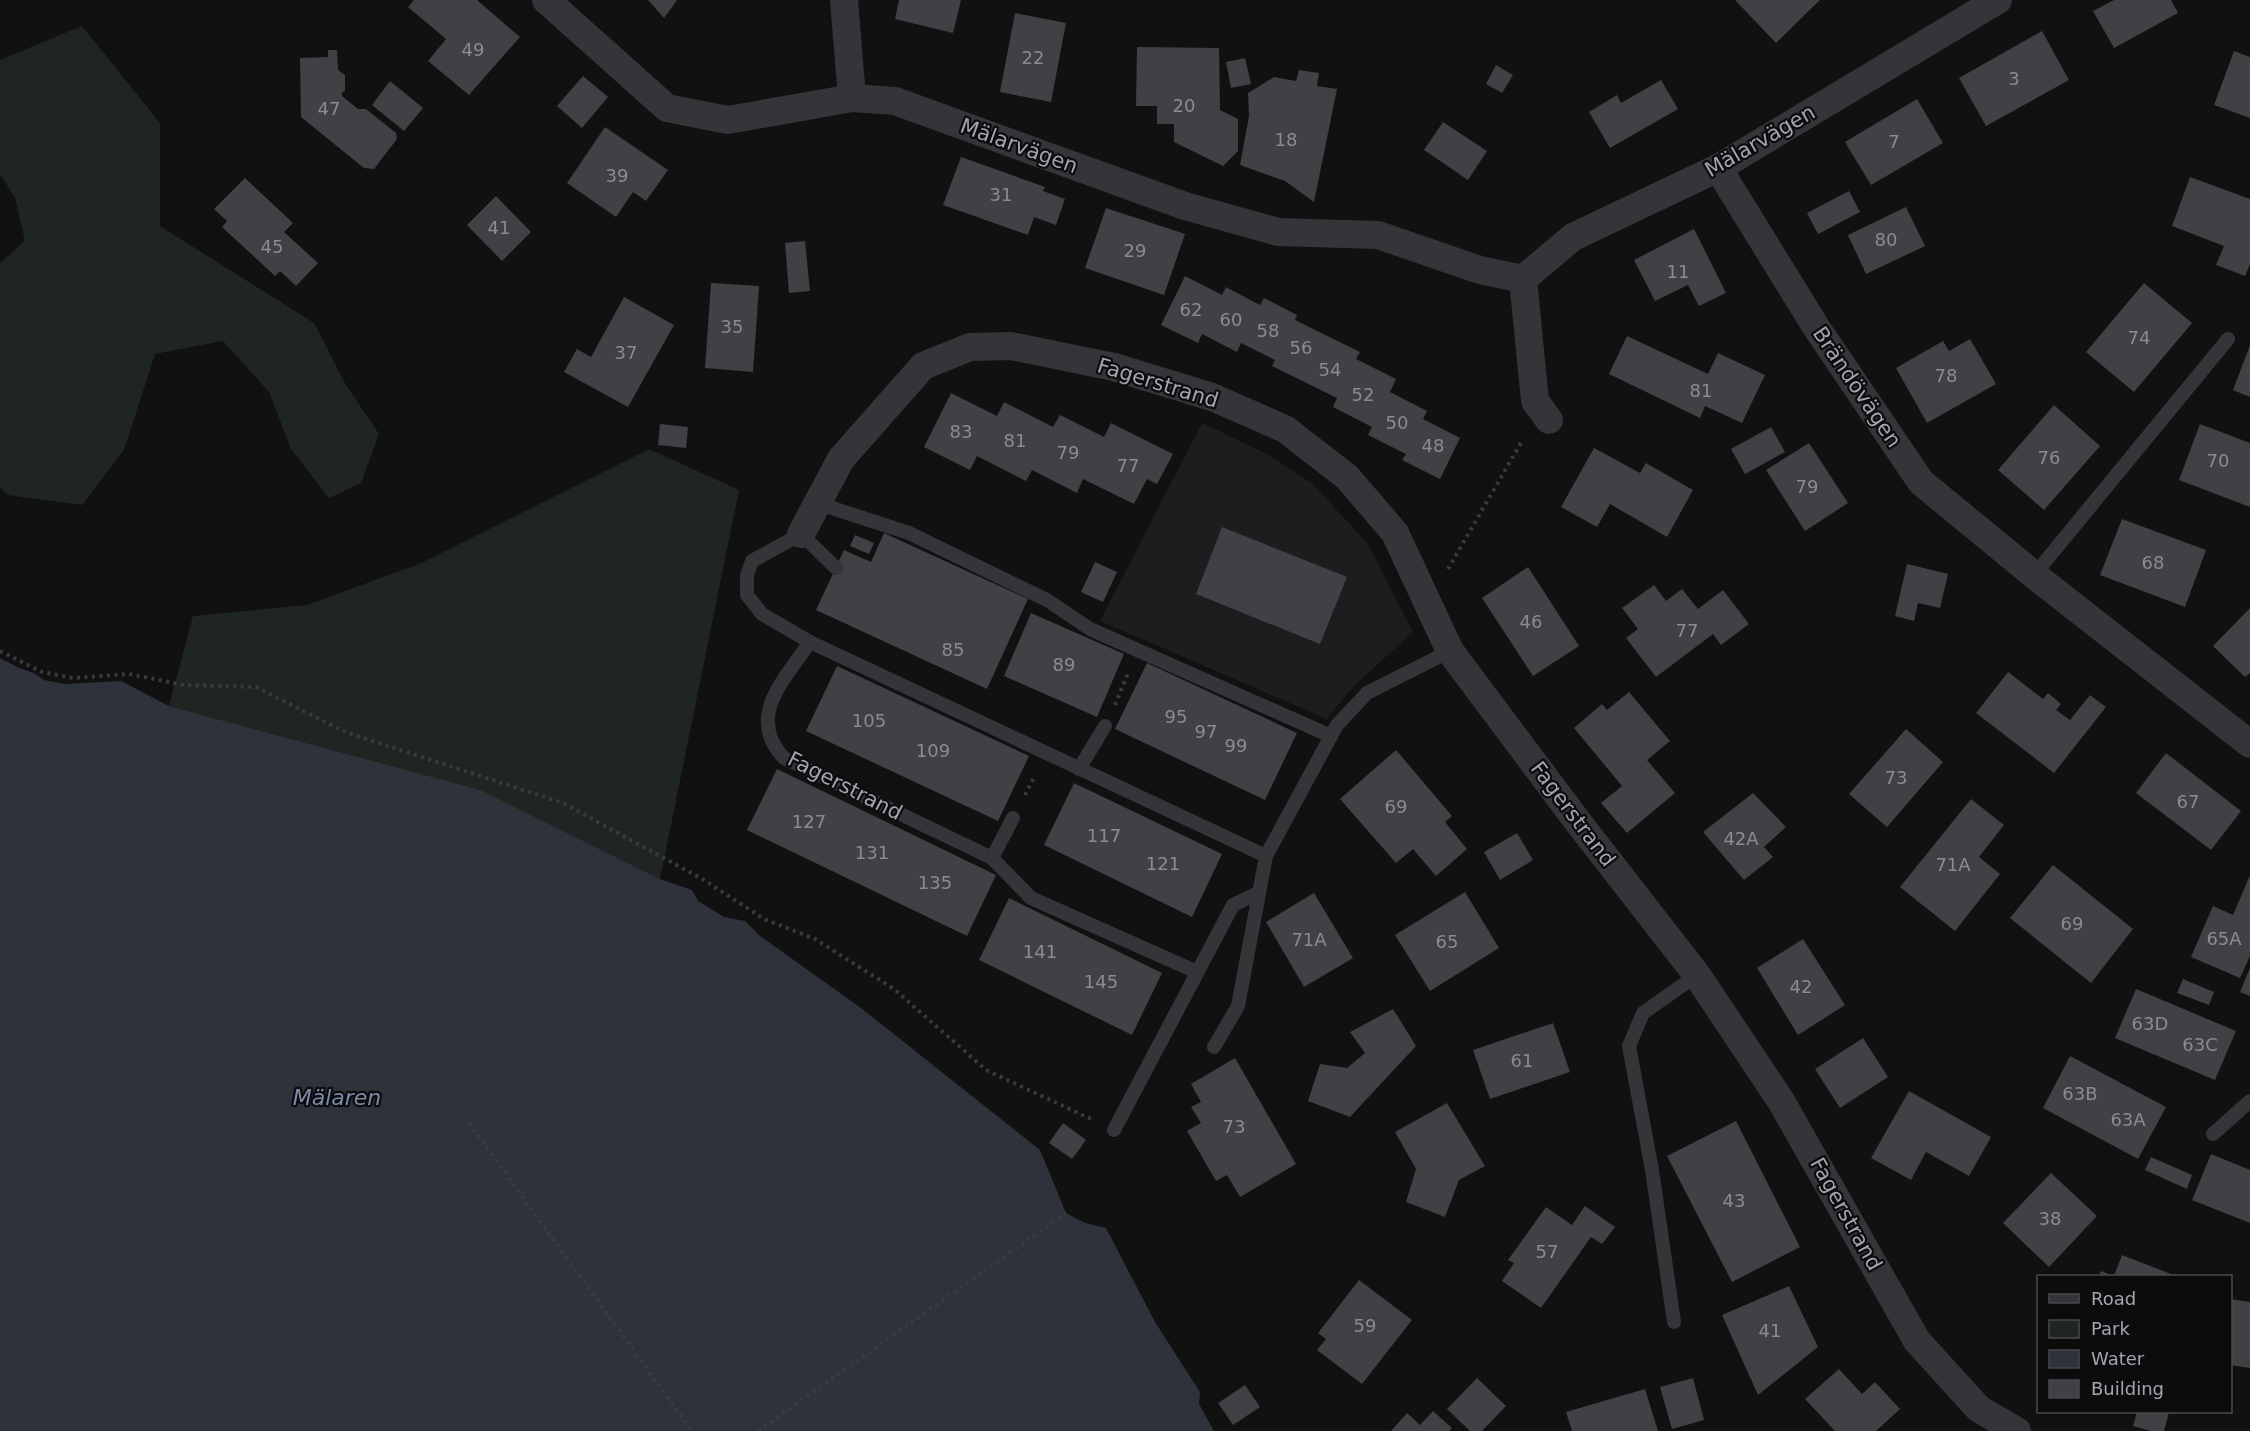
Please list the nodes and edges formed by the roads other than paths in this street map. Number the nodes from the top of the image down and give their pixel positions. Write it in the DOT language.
graph roads {
  1 [pos="546,0"];
  2 [pos="844,0"];
  3 [pos="1998,0"];
  4 [pos="852,98"];
  5 [pos="1718,168"];
  6 [pos="1522,279"];
  7 [pos="2228,339"];
  8 [pos="1549,420"];
  9 [pos="817,503"];
  10 [pos="801,534"];
  11 [pos="836,568"];
  12 [pos="2034,575"];
  13 [pos="810,642"];
  14 [pos="1450,651"];
  15 [pos="1105,726"];
  16 [pos="1331,736"];
  17 [pos="2250,744"];
  18 [pos="1078,769"];
  19 [pos="1013,818"];
  20 [pos="1266,856"];
  21 [pos="992,858"];
  22 [pos="1258,893"];
  23 [pos="1197,972"];
  24 [pos="1697,975"];
  25 [pos="1214,1047"];
  26 [pos="2250,1101"];
  27 [pos="1114,1130"];
  28 [pos="2213,1134"];
  29 [pos="1674,1322"];
  30 [pos="2017,1431"];
  1 -- 4 [label="street, Mälarvägen"];
  2 -- 4 [label="street"];
  3 -- 5 [label="street, Mälarvägen"];
  4 -- 6 [label="street, Mälarvägen"];
  5 -- 6 [label="street, Mälarvägen"];
  5 -- 12 [label="street, Brändövägen"];
  6 -- 8 [label="street"];
  7 -- 12 [label="lane"];
  9 -- 10 [label="street, Fagerstrand"];
  9 -- 14 [label="street, Fagerstrand"];
  9 -- 16 [label="lane"];
  10 -- 11 [label="lane"];
  10 -- 13 [label="lane"];
  12 -- 17 [label="street, Brändövägen"];
  13 -- 18 [label="lane"];
  13 -- 21 [label="lane, Fagerstrand"];
  14 -- 16 [label="lane"];
  14 -- 24 [label="street, Fagerstrand"];
  15 -- 18 [label="lane"];
  16 -- 20 [label="lane"];
  18 -- 20 [label="lane"];
  19 -- 21 [label="lane"];
  20 -- 22 [label="lane"];
  21 -- 23 [label="lane, Fagerstrand"];
  22 -- 23 [label="lane"];
  22 -- 25 [label="lane"];
  23 -- 27 [label="lane"];
  24 -- 29 [label="lane"];
  24 -- 30 [label="street, Fagerstrand"];
  26 -- 28 [label="lane"];
}
